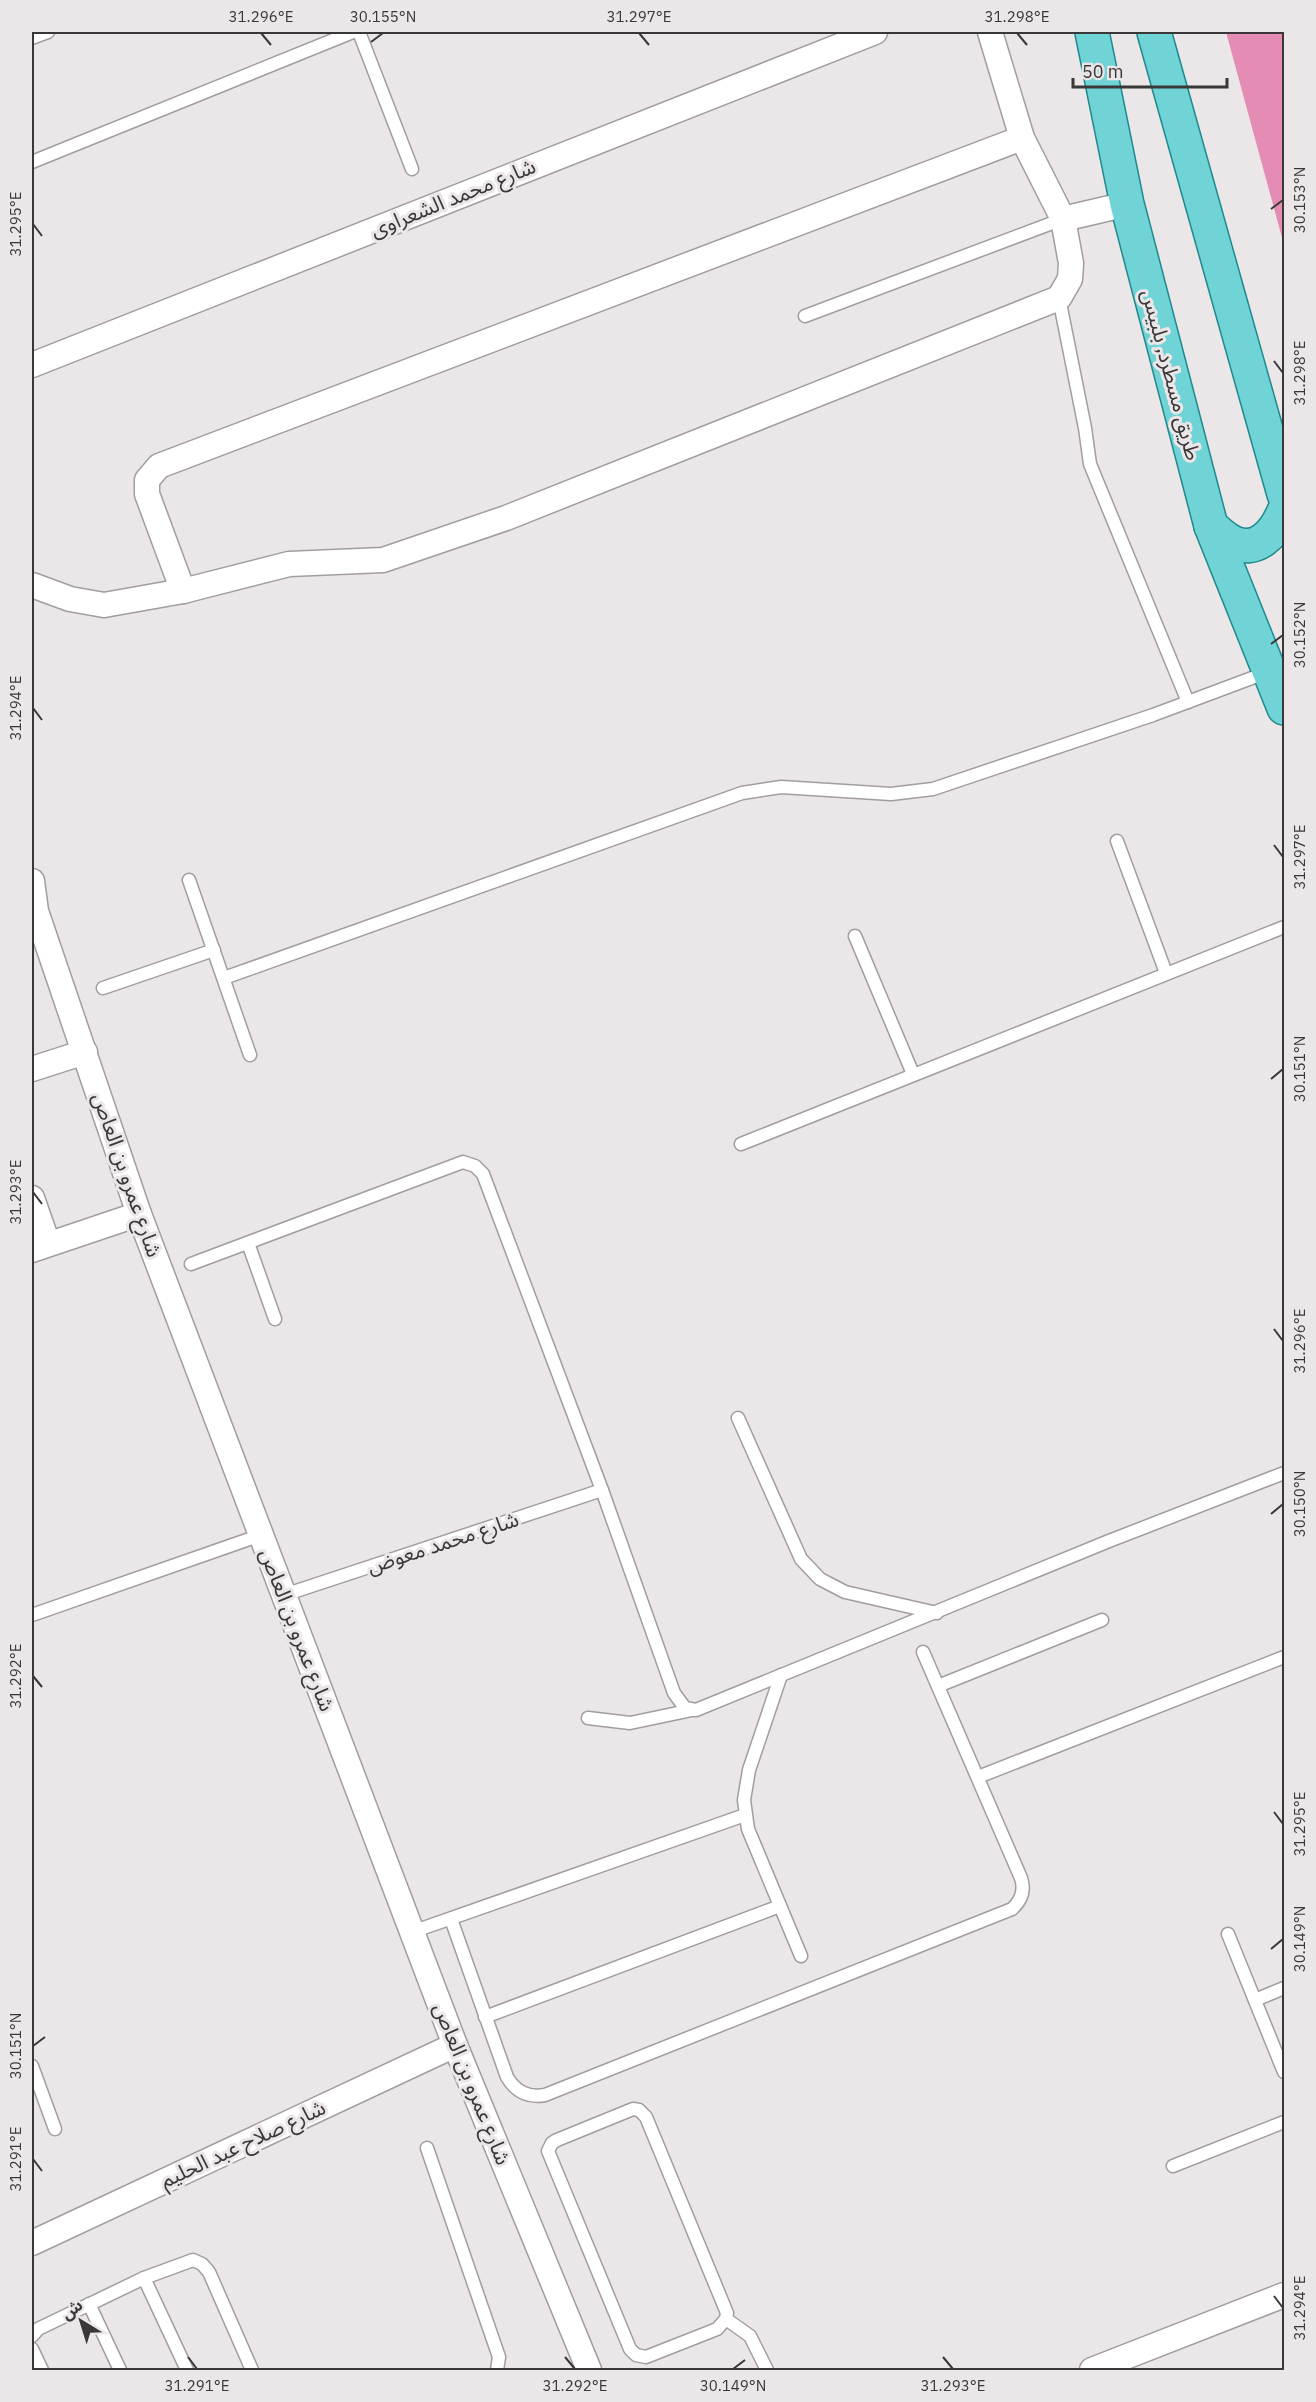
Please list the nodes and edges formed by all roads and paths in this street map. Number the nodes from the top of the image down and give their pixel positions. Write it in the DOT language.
graph roads {
  1 [pos="48,32"];
  2 [pos="353,32"];
  3 [pos="358,32"];
  4 [pos="875,32"];
  5 [pos="990,32"];
  6 [pos="1092,32"];
  7 [pos="1154,32"];
  8 [pos="32,38"];
  9 [pos="1022,138"];
  10 [pos="32,162"];
  11 [pos="412,169"];
  12 [pos="1127,204"];
  13 [pos="1063,219"];
  14 [pos="1059,298"];
  15 [pos="806,316"];
  16 [pos="32,364"];
  17 [pos="1284,494"];
  18 [pos="1284,511"];
  19 [pos="1211,526"];
  20 [pos="32,585"];
  21 [pos="183,591"];
  22 [pos="1269,672"];
  23 [pos="1188,702"];
  24 [pos="1284,708"];
  25 [pos="1117,841"];
  26 [pos="189,880"];
  27 [pos="32,881"];
  28 [pos="34,912"];
  29 [pos="1284,927"];
  30 [pos="855,936"];
  31 [pos="214,950"];
  32 [pos="1166,973"];
  33 [pos="224,978"];
  34 [pos="103,988"];
  35 [pos="85,1052"];
  36 [pos="250,1055"];
  37 [pos="32,1068"];
  38 [pos="913,1074"];
  39 [pos="741,1144"];
  40 [pos="32,1198"];
  41 [pos="139,1214"];
  42 [pos="248,1243"];
  43 [pos="40,1247"];
  44 [pos="191,1264"];
  45 [pos="275,1319"];
  46 [pos="738,1418"];
  47 [pos="1284,1473"];
  48 [pos="602,1490"];
  49 [pos="261,1535"];
  50 [pos="284,1595"];
  51 [pos="937,1613"];
  52 [pos="32,1615"];
  53 [pos="1102,1620"];
  54 [pos="923,1652"];
  55 [pos="1284,1657"];
  56 [pos="781,1675"];
  57 [pos="938,1686"];
  58 [pos="696,1710"];
  59 [pos="588,1718"];
  60 [pos="978,1777"];
  61 [pos="745,1815"];
  62 [pos="780,1906"];
  63 [pos="451,1919"];
  64 [pos="412,1932"];
  65 [pos="1228,1934"];
  66 [pos="801,1956"];
  67 [pos="1284,1988"];
  68 [pos="1255,2000"];
  69 [pos="485,2017"];
  70 [pos="455,2045"];
  71 [pos="32,2066"];
  72 [pos="1284,2072"];
  73 [pos="1284,2122"];
  74 [pos="55,2129"];
  75 [pos="427,2148"];
  76 [pos="1173,2166"];
  77 [pos="32,2243"];
  78 [pos="144,2278"];
  79 [pos="1284,2295"];
  80 [pos="90,2304"];
  81 [pos="726,2319"];
  82 [pos="32,2336"];
  83 [pos="32,2349"];
  84 [pos="42,2370"];
  85 [pos="120,2370"];
  86 [pos="187,2370"];
  87 [pos="252,2370"];
  88 [pos="497,2370"];
  89 [pos="590,2370"];
  90 [pos="767,2370"];
  91 [pos="1092,2370"];
  1 -- 8 [label="lane"];
  2 -- 10 [label="lane"];
  3 -- 11 [label="lane"];
  4 -- 16 [label="street, شارع محمد الشعراوى"];
  5 -- 9 [label="street"];
  6 -- 12 [label="main road, طريق مسطرد, بلبيس"];
  7 -- 17 [label="main road"];
  9 -- 13 [label="street"];
  9 -- 21 [label="street"];
  12 -- 13 [label="street"];
  12 -- 19 [label="main road, طريق مسطرد, بلبيس"];
  13 -- 14 [label="street"];
  13 -- 15 [label="lane"];
  14 -- 21 [label="street"];
  14 -- 23 [label="lane"];
  18 -- 19 [label="main road"];
  19 -- 22 [label="main road, طريق مسطرد, بلبيس"];
  20 -- 21 [label="street"];
  22 -- 23 [label="lane"];
  22 -- 24 [label="main road, طريق مسطرد, بلبيس"];
  23 -- 33 [label="lane"];
  25 -- 32 [label="lane"];
  26 -- 31 [label="lane"];
  27 -- 28 [label="street, شارع عمرو بن العاص"];
  28 -- 35 [label="street, شارع عمرو بن العاص"];
  29 -- 32 [label="lane"];
  30 -- 38 [label="lane"];
  31 -- 33 [label="lane"];
  31 -- 34 [label="lane"];
  32 -- 38 [label="lane"];
  33 -- 36 [label="lane"];
  35 -- 37 [label="street"];
  35 -- 41 [label="street, شارع عمرو بن العاص"];
  38 -- 39 [label="lane"];
  40 -- 43 [label="street"];
  41 -- 43 [label="street"];
  41 -- 49 [label="street, شارع عمرو بن العاص"];
  42 -- 44 [label="lane"];
  42 -- 45 [label="lane"];
  42 -- 48 [label="lane"];
  46 -- 51 [label="lane"];
  47 -- 51 [label="lane"];
  48 -- 50 [label="lane, شارع محمد معوض"];
  48 -- 58 [label="lane"];
  49 -- 50 [label="street, شارع عمرو بن العاص"];
  49 -- 52 [label="lane"];
  50 -- 64 [label="street, شارع عمرو بن العاص"];
  51 -- 56 [label="lane"];
  53 -- 57 [label="lane"];
  54 -- 57 [label="lane"];
  55 -- 60 [label="lane"];
  56 -- 58 [label="lane"];
  56 -- 61 [label="lane"];
  57 -- 60 [label="lane"];
  58 -- 59 [label="lane"];
  60 -- 69 [label="lane"];
  61 -- 62 [label="lane"];
  61 -- 63 [label="lane"];
  62 -- 66 [label="lane"];
  62 -- 69 [label="lane"];
  63 -- 64 [label="lane"];
  63 -- 69 [label="lane"];
  64 -- 70 [label="street, شارع عمرو بن العاص"];
  65 -- 68 [label="lane"];
  67 -- 68 [label="lane"];
  68 -- 72 [label="lane"];
  70 -- 77 [label="street, شارع صلاح عبد الحليم"];
  70 -- 89 [label="street, شارع عمرو بن العاص"];
  71 -- 74 [label="lane"];
  73 -- 76 [label="lane"];
  75 -- 88 [label="lane"];
  78 -- 80 [label="lane"];
  78 -- 86 [label="lane"];
  78 -- 87 [label="lane"];
  79 -- 91 [label="street"];
  80 -- 82 [label="lane"];
  80 -- 85 [label="lane"];
  81 -- 81 [label="lane"];
  81 -- 90 [label="lane"];
  83 -- 84 [label="lane"];
}
